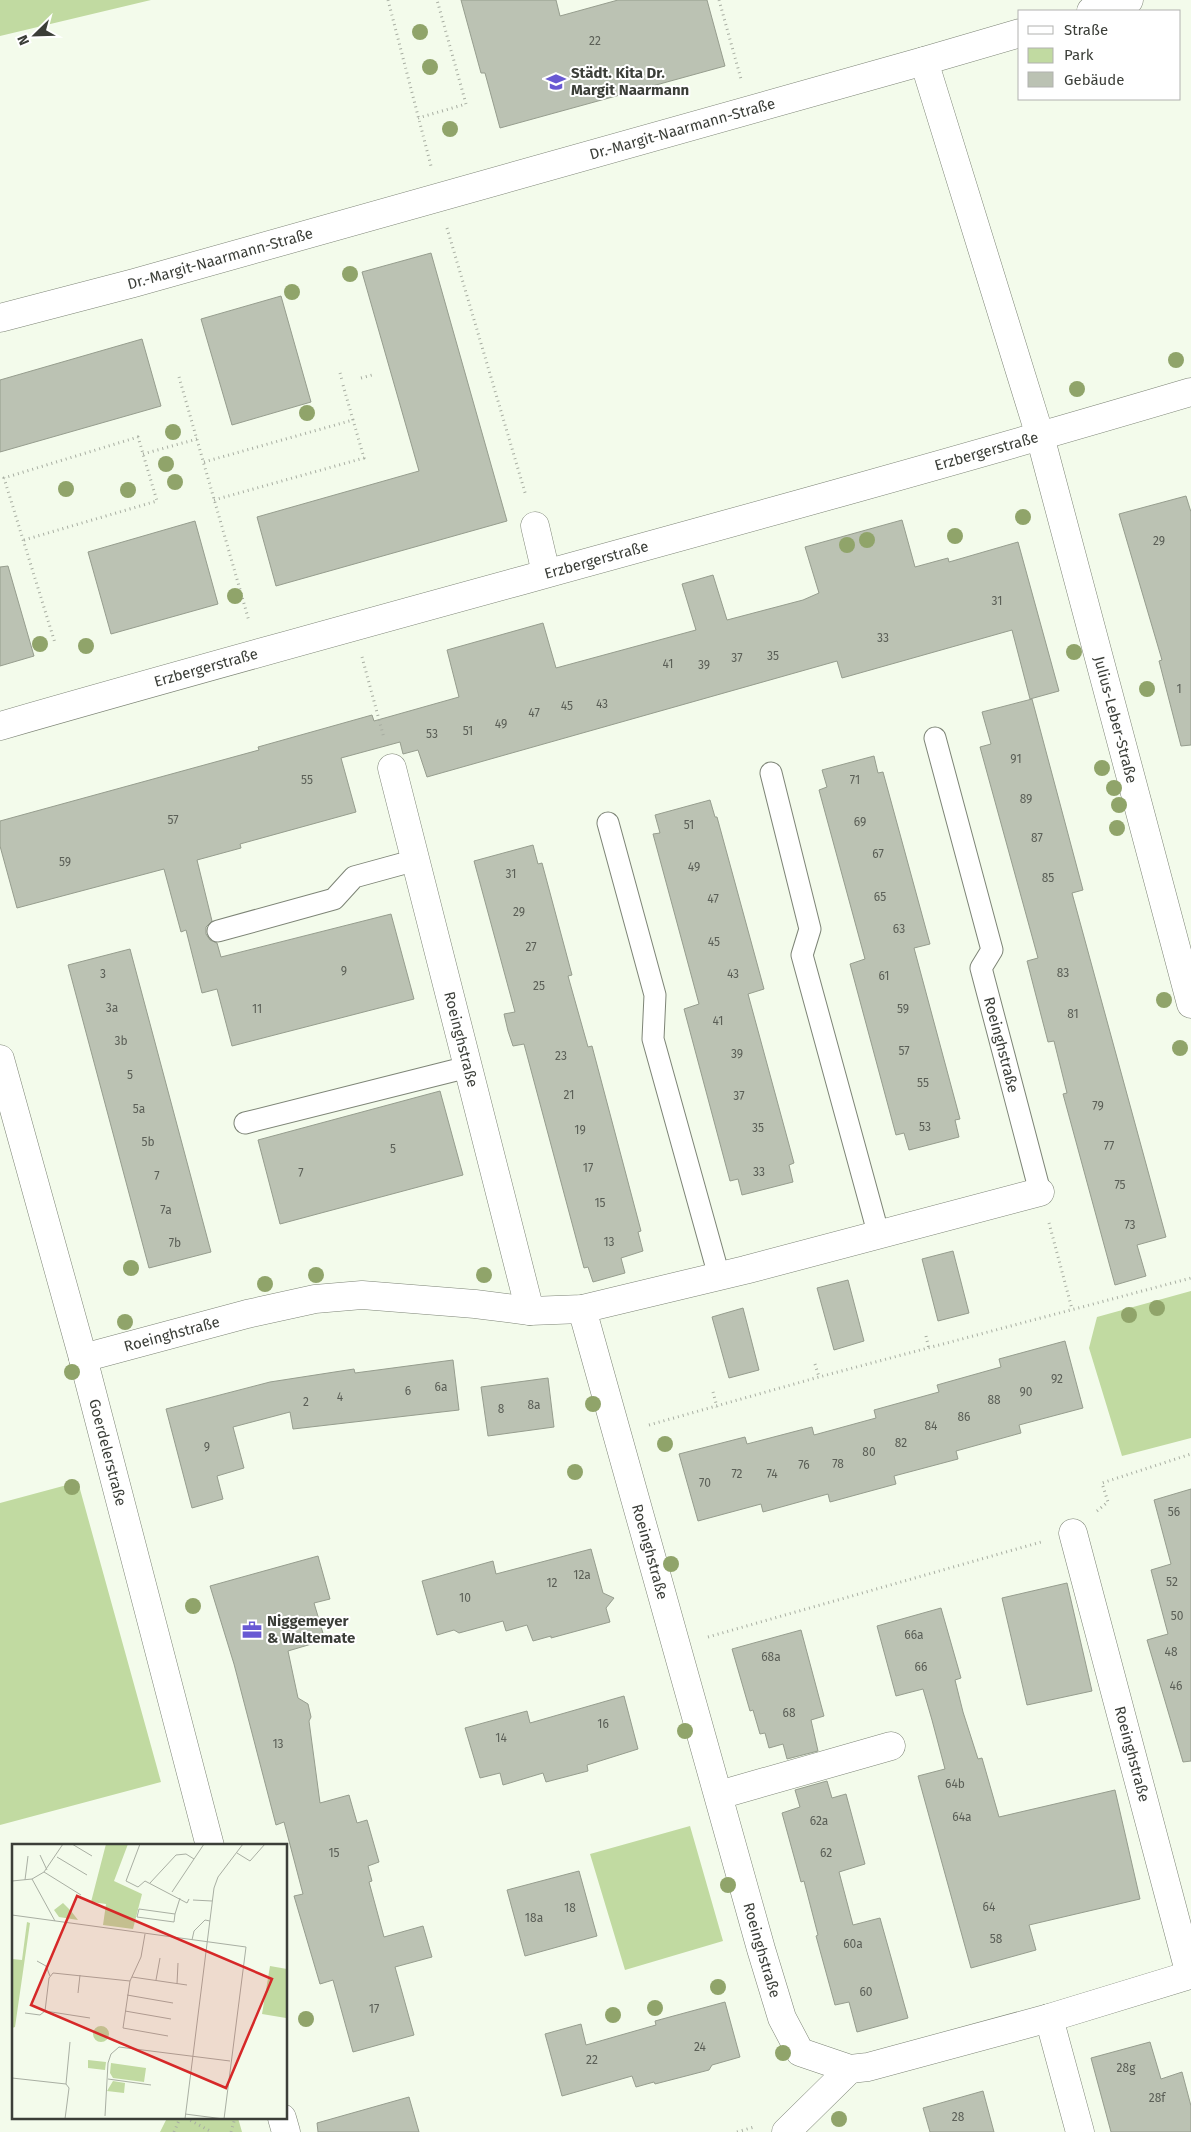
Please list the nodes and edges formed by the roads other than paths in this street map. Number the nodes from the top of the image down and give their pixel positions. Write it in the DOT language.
graph roads {
  1 [pos="1129,0"];
  2 [pos="1094,10"];
  3 [pos="1018,34"];
  4 [pos="924,61"];
  5 [pos="0,318"];
  6 [pos="1191,392"];
  7 [pos="1040,436"];
  8 [pos="534,526"];
  9 [pos="546,573"];
  10 [pos="0,726"];
  11 [pos="934,738"];
  12 [pos="392,768"];
  13 [pos="770,773"];
  14 [pos="608,824"];
  15 [pos="416,860"];
  16 [pos="218,932"];
  17 [pos="1191,1004"];
  18 [pos="0,1058"];
  19 [pos="468,1067"];
  20 [pos="245,1123"];
  21 [pos="1040,1192"];
  22 [pos="879,1236"];
  23 [pos="719,1276"];
  24 [pos="582,1309"];
  25 [pos="530,1311"];
  26 [pos="83,1358"];
  27 [pos="1073,1533"];
  28 [pos="891,1746"];
  29 [pos="719,1795"];
  30 [pos="209,1844"];
  31 [pos="1190,1976"];
  32 [pos="1048,2018"];
  33 [pos="850,2069"];
  34 [pos="786,2132"];
  35 [pos="1080,2132"];
  1 -- 2 [label="street"];
  3 -- 4 [label="street, Dr.-Margit-Naarmann-Straße"];
  4 -- 5 [label="street, Dr.-Margit-Naarmann-Straße"];
  4 -- 7 [label="street"];
  6 -- 7 [label="street, Erzbergerstraße"];
  7 -- 9 [label="street, Erzbergerstraße"];
  7 -- 17 [label="street, Julius-Leber-Straße"];
  8 -- 9 [label="street"];
  9 -- 10 [label="street, Erzbergerstraße"];
  11 -- 21 [label="lane, Roeinghstraße"];
  12 -- 15 [label="street, Roeinghstraße"];
  13 -- 22 [label="lane"];
  14 -- 23 [label="lane"];
  15 -- 16 [label="lane"];
  15 -- 19 [label="street, Roeinghstraße"];
  18 -- 26 [label="street, Goerdelerstraße"];
  19 -- 20 [label="lane"];
  19 -- 25 [label="street, Roeinghstraße"];
  21 -- 22 [label="street, Roeinghstraße"];
  22 -- 23 [label="street, Roeinghstraße"];
  23 -- 24 [label="street, Roeinghstraße"];
  24 -- 25 [label="street, Roeinghstraße"];
  24 -- 29 [label="street, Roeinghstraße"];
  25 -- 26 [label="street, Roeinghstraße"];
  26 -- 30 [label="street, Goerdelerstraße"];
  27 -- 31 [label="street, Roeinghstraße"];
  28 -- 29 [label="street"];
  29 -- 33 [label="street, Roeinghstraße"];
  31 -- 32 [label="street, Roeinghstraße"];
  32 -- 33 [label="street, Roeinghstraße"];
  32 -- 35 [label="street"];
  33 -- 34 [label="street"];
}
